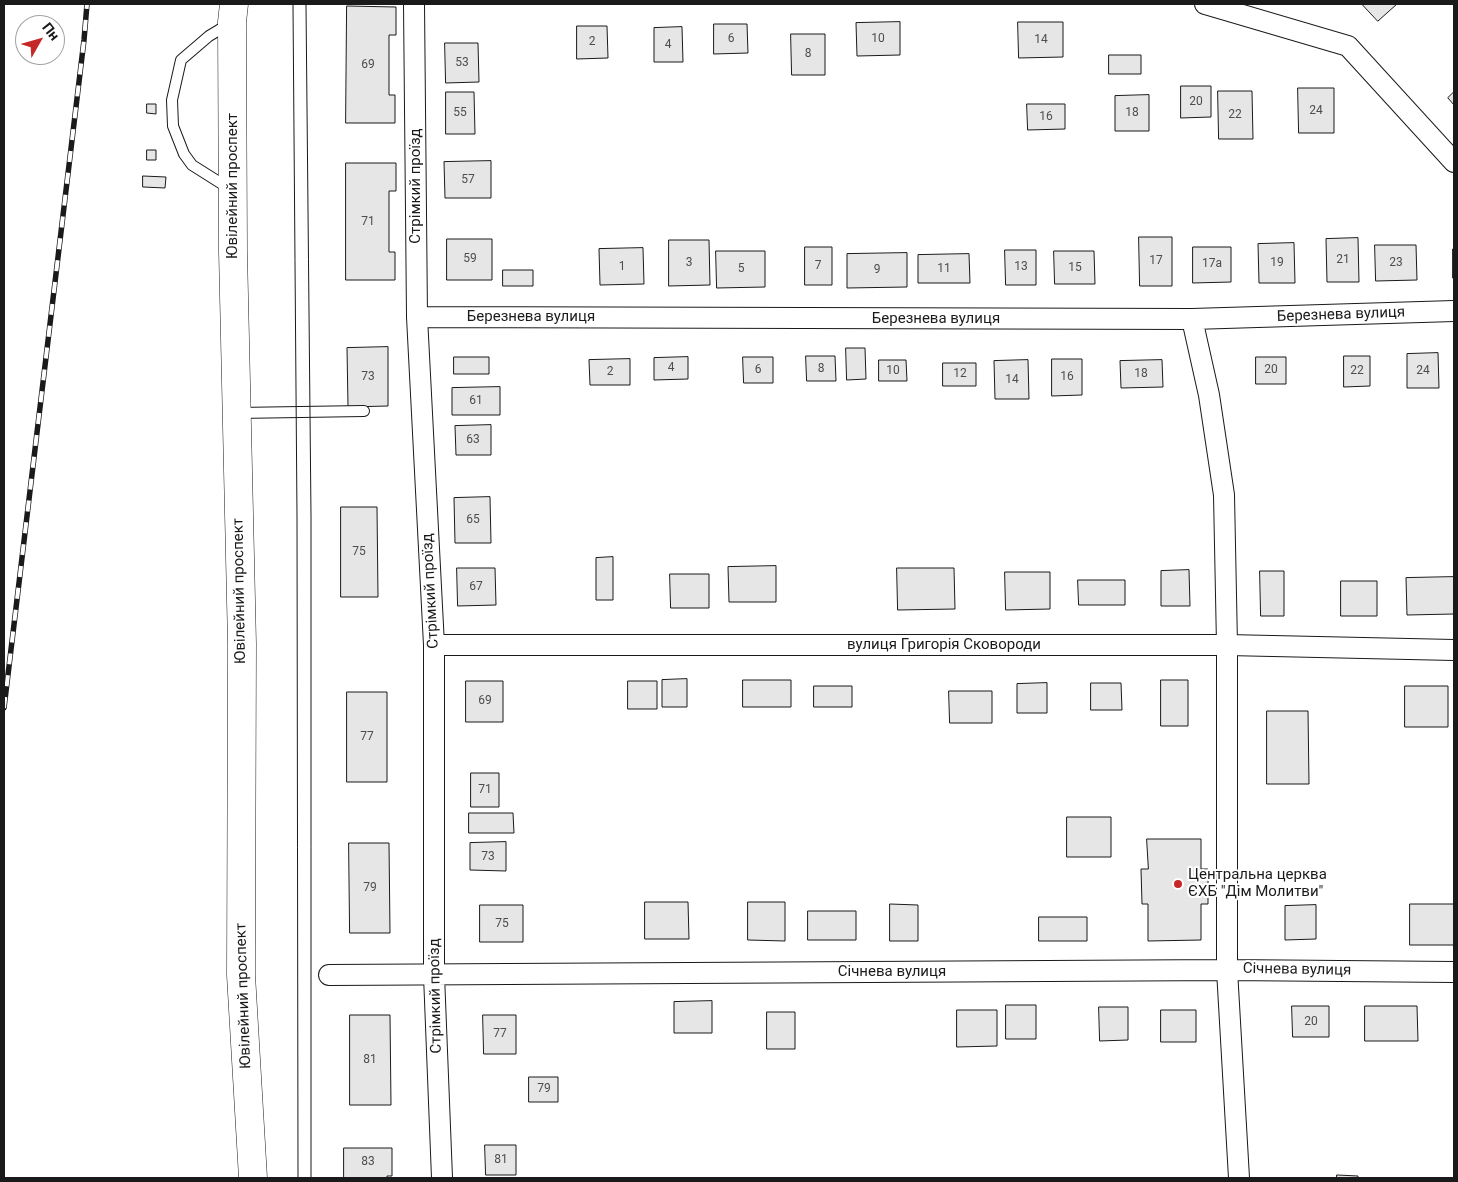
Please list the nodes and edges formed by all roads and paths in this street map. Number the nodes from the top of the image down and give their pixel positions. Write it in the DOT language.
graph roads {
  1 [pos="414,4"];
  2 [pos="1205,4"];
  3 [pos="233,13"];
  4 [pos="1454,162"];
  5 [pos="234,191"];
  6 [pos="1454,311"];
  7 [pos="417,317"];
  8 [pos="1192,319"];
  9 [pos="364,411"];
  10 [pos="236,413"];
  11 [pos="434,645"];
  12 [pos="1227,645"];
  13 [pos="1454,650"];
  14 [pos="1227,970"];
  15 [pos="1454,972"];
  16 [pos="329,975"];
  17 [pos="434,975"];
  18 [pos="252,1178"];
  19 [pos="442,1178"];
  20 [pos="1239,1178"];
  1 -- 7 [label="street, Стрімкий проїзд"];
  2 -- 4 [label="street"];
  3 -- 5 [label="main road, Ювілейний проспект"];
  3 -- 5 [label="lane"];
  5 -- 10 [label="main road, Ювілейний проспект"];
  6 -- 8 [label="street, Березнева вулиця"];
  7 -- 8 [label="street, Березнева вулиця"];
  7 -- 11 [label="street, Стрімкий проїзд"];
  8 -- 12 [label="street"];
  9 -- 10 [label="lane"];
  10 -- 18 [label="main road, Ювілейний проспект"];
  11 -- 12 [label="street, вулиця Григорія Сковороди"];
  11 -- 17 [label="street, Стрімкий проїзд"];
  12 -- 13 [label="street, вулиця Григорія Сковороди"];
  12 -- 14 [label="street"];
  14 -- 15 [label="street, Січнева вулиця"];
  14 -- 17 [label="street, Січнева вулиця"];
  14 -- 20 [label="street"];
  16 -- 17 [label="street, Січнева вулиця"];
  17 -- 19 [label="street, Стрімкий проїзд"];
}
